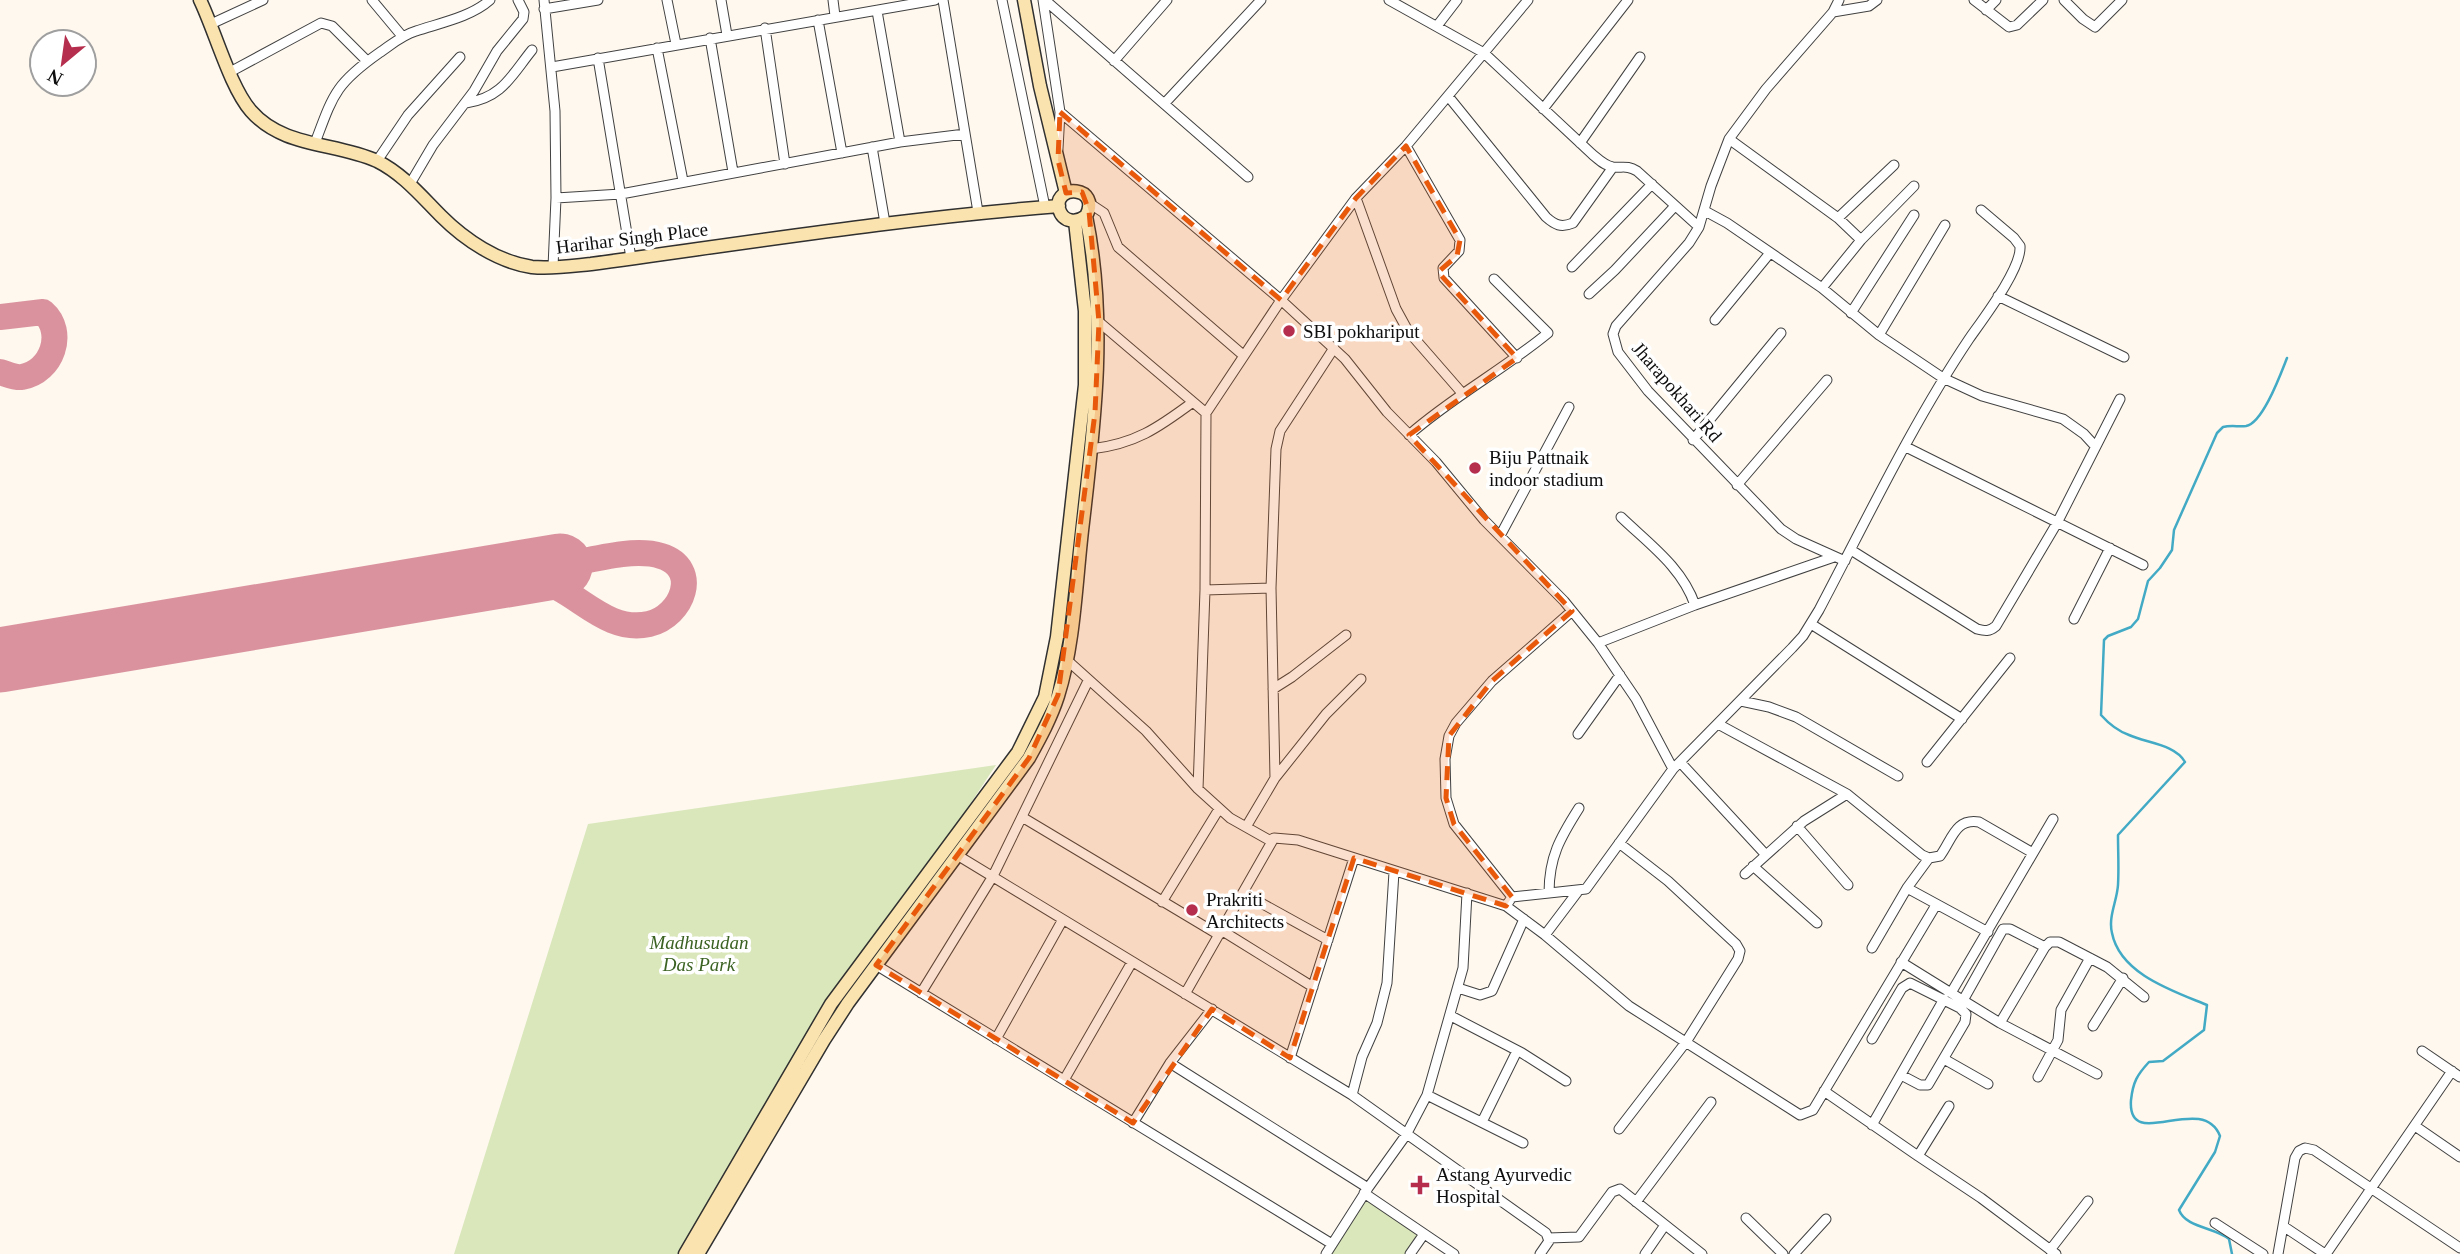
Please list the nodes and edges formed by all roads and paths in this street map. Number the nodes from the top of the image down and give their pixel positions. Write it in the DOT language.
graph roads {
  1 [pos="200,0"];
  2 [pos="263,0"];
  3 [pos="490,0"];
  4 [pos="518,0"];
  5 [pos="598,0"];
  6 [pos="667,0"];
  7 [pos="721,0"];
  8 [pos="833,0"];
  9 [pos="934,0"];
  10 [pos="943,0"];
  11 [pos="1002,0"];
  12 [pos="1024,0"];
  13 [pos="1044,0"];
  14 [pos="1167,0"];
  15 [pos="1261,0"];
  16 [pos="1389,0"];
  17 [pos="1457,0"];
  18 [pos="1528,0"];
  19 [pos="1628,0"];
  20 [pos="1839,0"];
  21 [pos="1877,0"];
  22 [pos="1974,0"];
  23 [pos="1996,0"];
  24 [pos="2043,0"];
  25 [pos="2064,0"];
  26 [pos="2122,0"];
  27 [pos="374,1"];
  28 [pos="544,5"];
  29 [pos="1986,10"];
  30 [pos="877,11"];
  31 [pos="1833,12"];
  32 [pos="835,16"];
  33 [pos="818,20"];
  34 [pos="211,24"];
  35 [pos="1437,26"];
  36 [pos="765,28"];
  37 [pos="727,35"];
  38 [pos="402,36"];
  39 [pos="710,38"];
  40 [pos="676,44"];
  41 [pos="657,48"];
  42 [pos="532,50"];
  43 [pos="1484,52"];
  44 [pos="460,57"];
  45 [pos="1640,57"];
  46 [pos="598,58"];
  47 [pos="367,61"];
  48 [pos="1114,61"];
  49 [pos="552,66"];
  50 [pos="230,72"];
  51 [pos="1448,96"];
  52 [pos="466,103"];
  53 [pos="1164,104"];
  54 [pos="1543,109"];
  55 [pos="1060,112"];
  56 [pos="965,134"];
  57 [pos="1729,139"];
  58 [pos="900,142"];
  59 [pos="315,143"];
  60 [pos="1580,143"];
  61 [pos="1406,146"];
  62 [pos="872,147"];
  63 [pos="842,153"];
  64 [pos="1058,160"];
  65 [pos="377,161"];
  66 [pos="785,164"];
  67 [pos="1894,165"];
  68 [pos="1613,167"];
  69 [pos="733,172"];
  70 [pos="1248,177"];
  71 [pos="683,181"];
  72 [pos="410,184"];
  73 [pos="1652,184"];
  74 [pos="1914,186"];
  75 [pos="1066,192"];
  76 [pos="621,194"];
  77 [pos="556,198"];
  78 [pos="1356,198"];
  79 [pos="1059,206"];
  80 [pos="1045,207"];
  81 [pos="1674,207"];
  82 [pos="1981,210"];
  83 [pos="1705,211"];
  84 [pos="978,212"];
  85 [pos="1084,213"];
  86 [pos="1914,215"];
  87 [pos="1838,218"];
  88 [pos="885,223"];
  89 [pos="1944,225"];
  90 [pos="1699,227"];
  91 [pos="1861,240"];
  92 [pos="1770,253"];
  93 [pos="631,258"];
  94 [pos="553,267"];
  95 [pos="1572,267"];
  96 [pos="1494,279"];
  97 [pos="1822,288"];
  98 [pos="1588,294"];
  99 [pos="1998,296"];
  100 [pos="1281,300"];
  101 [pos="1851,313"];
  102 [pos="1715,320"];
  103 [pos="1099,322"];
  104 [pos="1781,333"];
  105 [pos="1880,335"];
  106 [pos="1334,348"];
  107 [pos="1243,355"];
  108 [pos="1517,358"];
  109 [pos="2124,358"];
  110 [pos="1943,378"];
  111 [pos="1828,380"];
  112 [pos="1462,393"];
  113 [pos="2120,399"];
  114 [pos="1193,402"];
  115 [pos="1569,407"];
  116 [pos="1206,413"];
  117 [pos="1409,435"];
  118 [pos="1693,440"];
  119 [pos="2095,446"];
  120 [pos="1906,447"];
  121 [pos="1091,449"];
  122 [pos="1737,485"];
  123 [pos="1621,517"];
  124 [pos="2057,523"];
  125 [pos="1500,536"];
  126 [pos="2110,548"];
  127 [pos="1851,550"];
  128 [pos="1834,557"];
  129 [pos="1845,561"];
  130 [pos="2143,565"];
  131 [pos="1271,588"];
  132 [pos="1205,590"];
  133 [pos="1695,605"];
  134 [pos="1572,611"];
  135 [pos="2074,619"];
  136 [pos="1811,624"];
  137 [pos="1346,635"];
  138 [pos="1598,643"];
  139 [pos="2010,658"];
  140 [pos="1067,660"];
  141 [pos="1620,675"];
  142 [pos="1361,678"];
  143 [pos="1088,681"];
  144 [pos="1273,689"];
  145 [pos="1741,701"];
  146 [pos="1962,719"];
  147 [pos="1718,724"];
  148 [pos="1578,734"];
  149 [pos="1927,762"];
  150 [pos="1676,765"];
  151 [pos="1898,776"];
  152 [pos="1275,778"];
  153 [pos="1198,789"];
  154 [pos="1847,794"];
  155 [pos="1579,808"];
  156 [pos="1219,809"];
  157 [pos="1022,817"];
  158 [pos="2053,818"];
  159 [pos="1797,826"];
  160 [pos="1246,827"];
  161 [pos="1274,838"];
  162 [pos="1619,843"];
  163 [pos="2033,853"];
  164 [pos="957,855"];
  165 [pos="1766,855"];
  166 [pos="1929,858"];
  167 [pos="1354,859"];
  168 [pos="1753,866"];
  169 [pos="1394,872"];
  170 [pos="1745,874"];
  171 [pos="993,876"];
  172 [pos="1848,885"];
  173 [pos="1907,888"];
  174 [pos="1579,890"];
  175 [pos="1242,893"];
  176 [pos="1467,893"];
  177 [pos="1549,893"];
  178 [pos="1512,897"];
  179 [pos="1162,902"];
  180 [pos="1936,905"];
  181 [pos="1506,906"];
  182 [pos="1524,919"];
  183 [pos="1062,921"];
  184 [pos="1817,923"];
  185 [pos="1220,932"];
  186 [pos="1988,932"];
  187 [pos="1545,935"];
  188 [pos="1328,940"];
  189 [pos="2045,947"];
  190 [pos="1872,948"];
  191 [pos="2090,958"];
  192 [pos="1132,962"];
  193 [pos="1901,962"];
  194 [pos="876,965"];
  195 [pos="2123,978"];
  196 [pos="1313,987"];
  197 [pos="1458,988"];
  198 [pos="920,993"];
  199 [pos="1185,994"];
  200 [pos="1947,996"];
  201 [pos="2144,997"];
  202 [pos="1961,1004"];
  203 [pos="1212,1009"];
  204 [pos="1451,1016"];
  205 [pos="2000,1023"];
  206 [pos="2093,1026"];
  207 [pos="996,1039"];
  208 [pos="1872,1039"];
  209 [pos="1686,1042"];
  210 [pos="2054,1050"];
  211 [pos="1517,1051"];
  212 [pos="2422,1051"];
  213 [pos="1290,1058"];
  214 [pos="1944,1059"];
  215 [pos="1170,1063"];
  216 [pos="2097,1074"];
  217 [pos="2456,1074"];
  218 [pos="1901,1075"];
  219 [pos="2038,1077"];
  220 [pos="1064,1080"];
  221 [pos="1566,1081"];
  222 [pos="1988,1084"];
  223 [pos="1824,1091"];
  224 [pos="1352,1095"];
  225 [pos="1427,1095"];
  226 [pos="1711,1102"];
  227 [pos="1949,1106"];
  228 [pos="1482,1122"];
  229 [pos="1133,1123"];
  230 [pos="1872,1125"];
  231 [pos="2415,1126"];
  232 [pos="1619,1129"];
  233 [pos="1406,1136"];
  234 [pos="1523,1143"];
  235 [pos="1917,1156"];
  236 [pos="2460,1157"];
  237 [pos="2373,1188"];
  238 [pos="1366,1191"];
  239 [pos="2088,1201"];
  240 [pos="1636,1202"];
  241 [pos="1746,1218"];
  242 [pos="1826,1219"];
  243 [pos="2215,1223"];
  244 [pos="1665,1225"];
  245 [pos="2283,1226"];
  246 [pos="1424,1234"];
  247 [pos="1548,1238"];
  248 [pos="1332,1244"];
  249 [pos="2460,1248"];
  250 [pos="2053,1252"];
  251 [pos="685,1254"];
  252 [pos="698,1254"];
  253 [pos="1326,1254"];
  254 [pos="1410,1254"];
  255 [pos="1454,1254"];
  256 [pos="1540,1254"];
  257 [pos="1645,1254"];
  258 [pos="1702,1254"];
  259 [pos="1783,1254"];
  260 [pos="1794,1254"];
  261 [pos="2263,1254"];
  262 [pos="2278,1254"];
  263 [pos="2326,1254"];
  1 -- 34 [label="main road, Harihar Singh Place"];
  2 -- 34 [label="street"];
  3 -- 38 [label="street"];
  4 -- 52 [label="street"];
  5 -- 28 [label="street"];
  6 -- 40 [label="street"];
  7 -- 37 [label="street"];
  8 -- 32 [label="street"];
  9 -- 30 [label="street"];
  10 -- 56 [label="street"];
  11 -- 80 [label="street"];
  12 -- 64 [label="main road"];
  13 -- 48 [label="street"];
  13 -- 55 [label="street"];
  14 -- 48 [label="street"];
  15 -- 53 [label="street"];
  16 -- 35 [label="street"];
  17 -- 35 [label="street"];
  18 -- 43 [label="street"];
  19 -- 54 [label="street"];
  20 -- 31 [label="street, Jharapokhari Rd"];
  21 -- 31 [label="street"];
  22 -- 29 [label="street"];
  23 -- 29 [label="street"];
  24 -- 29 [label="street"];
  25 -- 26 [label="street"];
  27 -- 38 [label="street"];
  28 -- 49 [label="street"];
  30 -- 32 [label="street"];
  30 -- 58 [label="street"];
  31 -- 57 [label="street, Jharapokhari Rd"];
  32 -- 33 [label="street"];
  33 -- 36 [label="street"];
  33 -- 63 [label="street"];
  34 -- 50 [label="main road, Harihar Singh Place"];
  35 -- 43 [label="street"];
  36 -- 37 [label="street"];
  36 -- 66 [label="street"];
  37 -- 39 [label="street"];
  38 -- 47 [label="street"];
  39 -- 40 [label="street"];
  39 -- 69 [label="street"];
  40 -- 41 [label="street"];
  41 -- 46 [label="street"];
  41 -- 71 [label="street"];
  42 -- 52 [label="street"];
  43 -- 51 [label="street"];
  43 -- 54 [label="street"];
  44 -- 65 [label="street"];
  45 -- 60 [label="street"];
  46 -- 49 [label="street"];
  46 -- 76 [label="street"];
  47 -- 50 [label="street"];
  47 -- 59 [label="street"];
  48 -- 53 [label="street"];
  49 -- 77 [label="street"];
  50 -- 59 [label="main road, Harihar Singh Place"];
  51 -- 61 [label="street"];
  51 -- 68 [label="street"];
  52 -- 72 [label="street"];
  53 -- 70 [label="street"];
  54 -- 60 [label="street"];
  55 -- 64 [label="street"];
  55 -- 100 [label="street"];
  56 -- 58 [label="street"];
  56 -- 84 [label="street"];
  57 -- 83 [label="street, Jharapokhari Rd"];
  57 -- 87 [label="street"];
  58 -- 62 [label="street"];
  59 -- 65 [label="main road, Harihar Singh Place"];
  60 -- 68 [label="street"];
  61 -- 78 [label="street"];
  61 -- 108 [label="street"];
  62 -- 63 [label="street"];
  62 -- 88 [label="street"];
  63 -- 66 [label="street"];
  64 -- 75 [label="main road"];
  65 -- 72 [label="main road, Harihar Singh Place"];
  66 -- 69 [label="street"];
  67 -- 87 [label="street"];
  68 -- 73 [label="street"];
  69 -- 71 [label="street"];
  71 -- 76 [label="street"];
  72 -- 94 [label="main road, Harihar Singh Place"];
  73 -- 81 [label="street"];
  73 -- 95 [label="street"];
  74 -- 91 [label="street"];
  75 -- 79 [label="main road"];
  75 -- 85 [label="main road"];
  76 -- 77 [label="street"];
  76 -- 93 [label="street"];
  77 -- 94 [label="street"];
  78 -- 100 [label="street"];
  78 -- 112 [label="street"];
  79 -- 80 [label="main road, Harihar Singh Place"];
  79 -- 85 [label="main road"];
  80 -- 84 [label="main road, Harihar Singh Place"];
  81 -- 90 [label="street"];
  81 -- 98 [label="street"];
  82 -- 99 [label="street"];
  83 -- 90 [label="street, Jharapokhari Rd"];
  83 -- 92 [label="street"];
  84 -- 88 [label="main road, Harihar Singh Place"];
  85 -- 103 [label="main road"];
  85 -- 107 [label="street"];
  85 -- 251 [label="main road"];
  86 -- 101 [label="street"];
  87 -- 91 [label="street"];
  88 -- 93 [label="main road, Harihar Singh Place"];
  89 -- 105 [label="street"];
  90 -- 118 [label="street, Jharapokhari Rd"];
  91 -- 97 [label="street"];
  92 -- 97 [label="street"];
  92 -- 102 [label="street"];
  93 -- 94 [label="main road, Harihar Singh Place"];
  96 -- 108 [label="street"];
  97 -- 101 [label="street"];
  99 -- 109 [label="street"];
  99 -- 110 [label="street"];
  100 -- 106 [label="street"];
  100 -- 107 [label="street"];
  101 -- 105 [label="street"];
  103 -- 114 [label="street"];
  103 -- 121 [label="main road"];
  104 -- 118 [label="street"];
  105 -- 110 [label="street"];
  106 -- 117 [label="street"];
  106 -- 131 [label="street"];
  107 -- 116 [label="street"];
  108 -- 112 [label="street"];
  110 -- 119 [label="street"];
  110 -- 120 [label="street"];
  111 -- 122 [label="street"];
  112 -- 117 [label="street"];
  113 -- 119 [label="street"];
  114 -- 116 [label="street"];
  114 -- 121 [label="street"];
  115 -- 125 [label="street"];
  116 -- 132 [label="street"];
  117 -- 125 [label="street"];
  118 -- 122 [label="street, Jharapokhari Rd"];
  119 -- 124 [label="street"];
  120 -- 124 [label="street"];
  120 -- 127 [label="street"];
  121 -- 140 [label="main road"];
  122 -- 128 [label="street, Jharapokhari Rd"];
  123 -- 133 [label="street"];
  124 -- 126 [label="street"];
  124 -- 127 [label="street"];
  125 -- 134 [label="street"];
  126 -- 130 [label="street"];
  126 -- 135 [label="street"];
  127 -- 129 [label="street"];
  128 -- 129 [label="street, Jharapokhari Rd"];
  128 -- 133 [label="street"];
  129 -- 136 [label="street"];
  131 -- 132 [label="street"];
  131 -- 144 [label="street"];
  132 -- 153 [label="street"];
  133 -- 138 [label="street"];
  134 -- 138 [label="street"];
  134 -- 178 [label="street"];
  136 -- 145 [label="street"];
  136 -- 146 [label="street"];
  137 -- 144 [label="street"];
  138 -- 141 [label="street"];
  139 -- 146 [label="street"];
  140 -- 143 [label="street"];
  140 -- 164 [label="main road"];
  141 -- 148 [label="street"];
  141 -- 150 [label="street"];
  142 -- 152 [label="street"];
  143 -- 153 [label="street"];
  143 -- 157 [label="street"];
  144 -- 152 [label="street"];
  145 -- 147 [label="street"];
  145 -- 151 [label="street"];
  146 -- 149 [label="street"];
  147 -- 150 [label="street"];
  147 -- 154 [label="street"];
  150 -- 162 [label="street"];
  150 -- 165 [label="street"];
  152 -- 160 [label="street"];
  153 -- 156 [label="street"];
  154 -- 159 [label="street"];
  154 -- 166 [label="street"];
  155 -- 177 [label="street"];
  156 -- 160 [label="street"];
  156 -- 179 [label="street"];
  157 -- 171 [label="street"];
  157 -- 179 [label="street"];
  158 -- 163 [label="street"];
  159 -- 165 [label="street"];
  159 -- 172 [label="street"];
  160 -- 161 [label="street"];
  161 -- 167 [label="street"];
  161 -- 175 [label="street"];
  162 -- 174 [label="street"];
  162 -- 209 [label="street"];
  163 -- 166 [label="street"];
  163 -- 186 [label="street"];
  164 -- 171 [label="street"];
  164 -- 194 [label="main road"];
  165 -- 168 [label="street"];
  166 -- 173 [label="street"];
  167 -- 169 [label="street"];
  167 -- 188 [label="street"];
  168 -- 170 [label="street"];
  168 -- 184 [label="street"];
  169 -- 176 [label="street"];
  169 -- 224 [label="street"];
  171 -- 183 [label="street"];
  171 -- 198 [label="street"];
  173 -- 180 [label="street"];
  173 -- 190 [label="street"];
  174 -- 177 [label="street"];
  174 -- 187 [label="street"];
  175 -- 185 [label="street"];
  175 -- 188 [label="street"];
  176 -- 181 [label="street"];
  176 -- 197 [label="street"];
  177 -- 178 [label="street"];
  178 -- 181 [label="street"];
  179 -- 185 [label="street"];
  180 -- 186 [label="street"];
  180 -- 193 [label="street"];
  181 -- 182 [label="street"];
  182 -- 187 [label="street"];
  182 -- 197 [label="street"];
  183 -- 192 [label="street"];
  183 -- 207 [label="street"];
  185 -- 196 [label="street"];
  185 -- 199 [label="street"];
  186 -- 200 [label="street"];
  187 -- 209 [label="street"];
  188 -- 196 [label="street"];
  189 -- 191 [label="street"];
  189 -- 202 [label="street"];
  189 -- 205 [label="street"];
  191 -- 195 [label="street"];
  191 -- 210 [label="street"];
  192 -- 199 [label="street"];
  192 -- 220 [label="street"];
  193 -- 200 [label="street"];
  193 -- 223 [label="street"];
  194 -- 198 [label="street"];
  194 -- 252 [label="main road"];
  195 -- 201 [label="street"];
  195 -- 206 [label="street"];
  196 -- 213 [label="street"];
  197 -- 204 [label="street"];
  198 -- 207 [label="street"];
  199 -- 203 [label="street"];
  200 -- 202 [label="street"];
  200 -- 208 [label="street"];
  200 -- 218 [label="street"];
  202 -- 205 [label="street"];
  202 -- 214 [label="street"];
  203 -- 213 [label="street"];
  203 -- 215 [label="street"];
  204 -- 211 [label="street"];
  204 -- 225 [label="street"];
  205 -- 210 [label="street"];
  207 -- 220 [label="street"];
  209 -- 223 [label="street"];
  209 -- 232 [label="street"];
  210 -- 216 [label="street"];
  210 -- 219 [label="street"];
  211 -- 221 [label="street"];
  211 -- 228 [label="street"];
  212 -- 217 [label="street"];
  213 -- 224 [label="street"];
  214 -- 218 [label="street"];
  214 -- 222 [label="street"];
  215 -- 229 [label="street"];
  215 -- 238 [label="street"];
  217 -- 231 [label="street"];
  218 -- 230 [label="street"];
  220 -- 229 [label="street"];
  223 -- 230 [label="street"];
  224 -- 233 [label="street"];
  225 -- 228 [label="street"];
  225 -- 233 [label="street"];
  226 -- 240 [label="street"];
  227 -- 235 [label="street"];
  228 -- 234 [label="street"];
  229 -- 248 [label="street"];
  230 -- 235 [label="street"];
  231 -- 236 [label="street"];
  231 -- 237 [label="street"];
  233 -- 238 [label="street"];
  233 -- 247 [label="street"];
  235 -- 250 [label="street"];
  237 -- 245 [label="street"];
  237 -- 249 [label="street"];
  237 -- 263 [label="street"];
  238 -- 246 [label="street"];
  238 -- 248 [label="street"];
  239 -- 250 [label="street"];
  240 -- 244 [label="street"];
  240 -- 247 [label="street"];
  241 -- 259 [label="street"];
  242 -- 260 [label="street"];
  243 -- 261 [label="street"];
  244 -- 257 [label="street"];
  244 -- 258 [label="street"];
  245 -- 262 [label="street"];
  245 -- 263 [label="street"];
  246 -- 254 [label="street"];
  246 -- 255 [label="street"];
  247 -- 256 [label="street"];
  248 -- 253 [label="street"];
}
